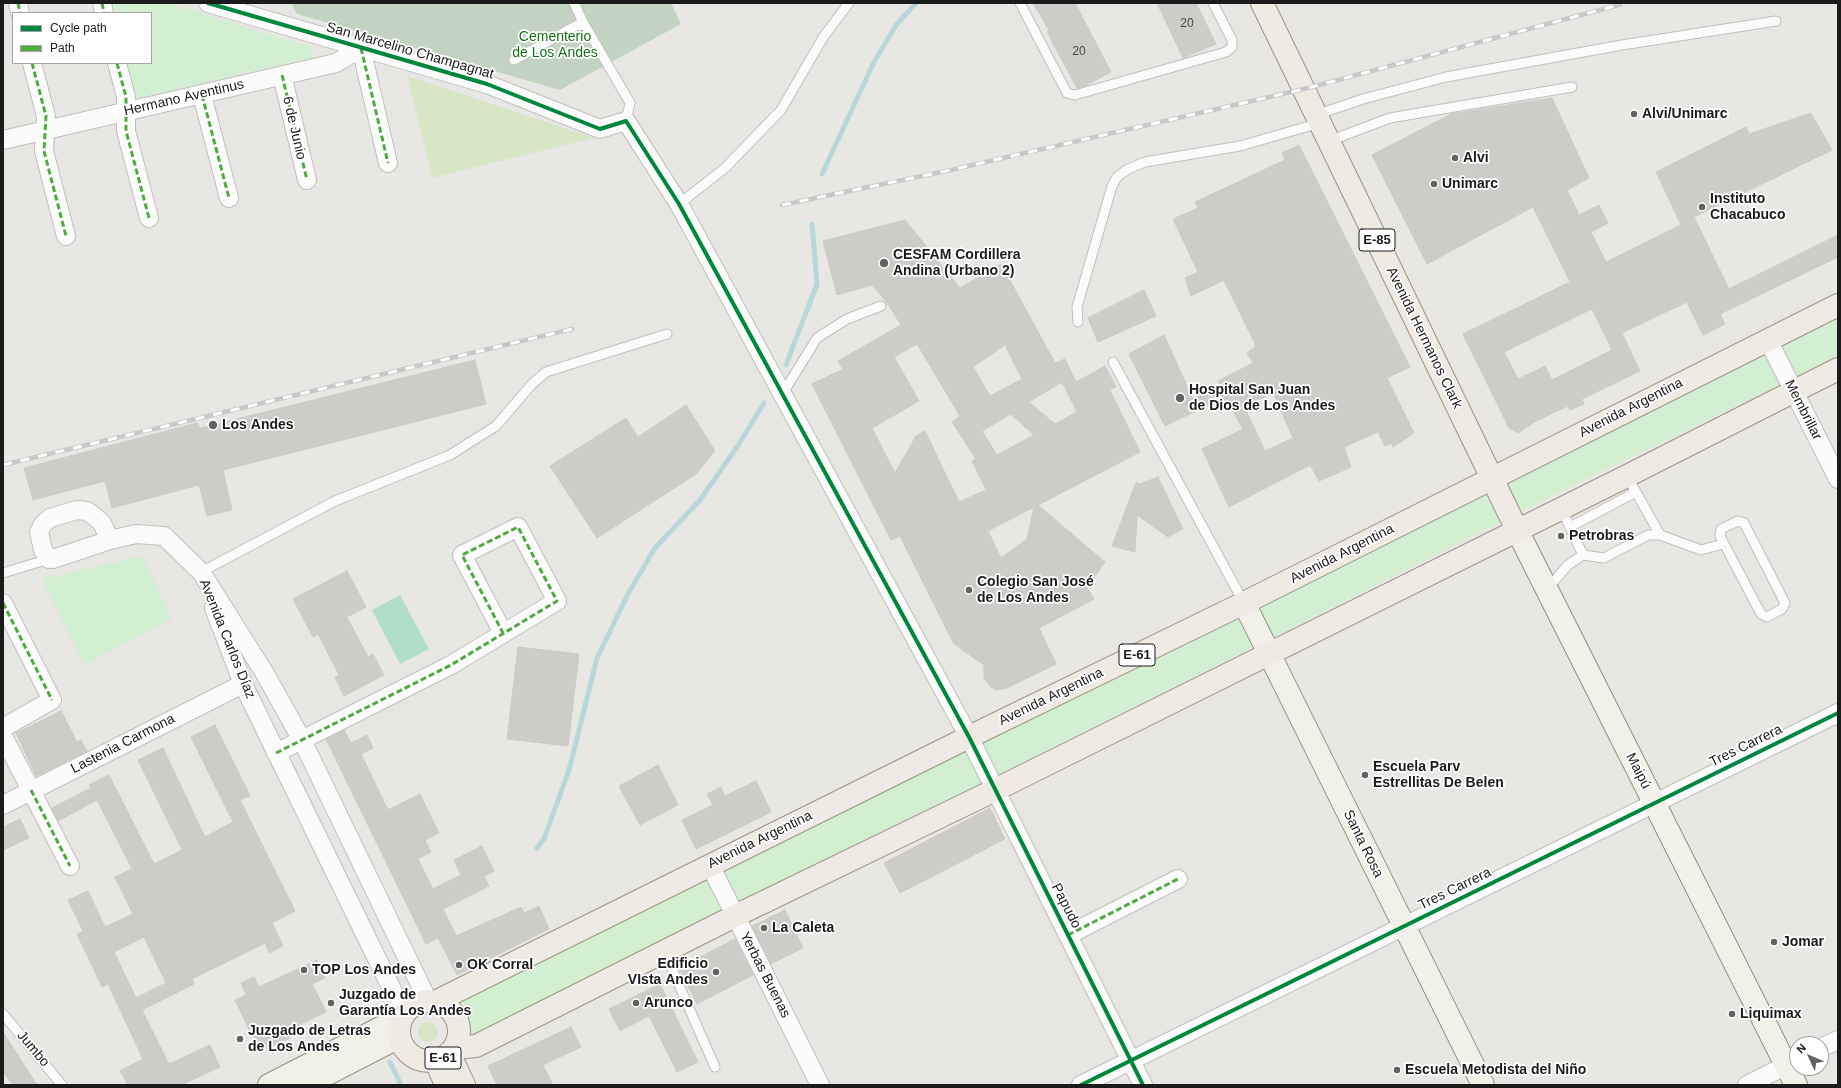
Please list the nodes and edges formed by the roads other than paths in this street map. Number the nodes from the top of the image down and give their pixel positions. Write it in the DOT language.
graph roads {
  1 [pos="208,3"];
  2 [pos="574,3"];
  3 [pos="849,3"];
  4 [pos="1020,3"];
  5 [pos="1213,3"];
  6 [pos="1262,3"];
  7 [pos="1776,21"];
  8 [pos="583,22"];
  9 [pos="361,48"];
  10 [pos="514,60"];
  11 [pos="32,64"];
  12 [pos="117,64"];
  13 [pos="282,75"];
  14 [pos="1572,87"];
  15 [pos="202,94"];
  16 [pos="126,111"];
  17 [pos="626,121"];
  18 [pos="1322,126"];
  19 [pos="44,132"];
  20 [pos="3,140"];
  21 [pos="388,163"];
  22 [pos="307,180"];
  23 [pos="229,198"];
  24 [pos="679,204"];
  25 [pos="149,218"];
  26 [pos="66,236"];
  27 [pos="1838,305"];
  28 [pos="881,306"];
  29 [pos="1078,322"];
  30 [pos="666,334"];
  31 [pos="1768,340"];
  32 [pos="1113,362"];
  33 [pos="1838,369"];
  34 [pos="1794,392"];
  35 [pos="783,393"];
  36 [pos="1492,478"];
  37 [pos="1838,479"];
  38 [pos="1632,484"];
  39 [pos="1566,517"];
  40 [pos="1517,530"];
  41 [pos="1660,535"];
  42 [pos="110,540"];
  43 [pos="1723,544"];
  44 [pos="1583,555"];
  45 [pos="49,559"];
  46 [pos="201,572"];
  47 [pos="3,573"];
  48 [pos="1547,589"];
  49 [pos="3,603"];
  50 [pos="1244,603"];
  51 [pos="503,633"];
  52 [pos="1268,654"];
  53 [pos="243,684"];
  54 [pos="1838,712"];
  55 [pos="3,728"];
  56 [pos="3,736"];
  57 [pos="969,737"];
  58 [pos="302,740"];
  59 [pos="276,753"];
  60 [pos="31,790"];
  61 [pos="995,790"];
  62 [pos="1654,803"];
  63 [pos="3,805"];
  64 [pos="710,865"];
  65 [pos="70,866"];
  66 [pos="1178,879"];
  67 [pos="736,916"];
  68 [pos="1404,926"];
  69 [pos="1068,935"];
  70 [pos="664,952"];
  71 [pos="432,1001"];
  72 [pos="3,1014"];
  73 [pos="402,1023"];
  74 [pos="446,1054"];
  75 [pos="1789,1057"];
  76 [pos="1131,1061"];
  77 [pos="1789,1064"];
  78 [pos="715,1067"];
  79 [pos="62,1085"];
  80 [pos="269,1085"];
  81 [pos="306,1085"];
  82 [pos="446,1085"];
  83 [pos="464,1085"];
  84 [pos="820,1085"];
  85 [pos="1081,1085"];
  86 [pos="1143,1085"];
  87 [pos="1483,1085"];
  88 [pos="1747,1085"];
  1 -- 9 [label="street, San Marcelino Champagnat"];
  2 -- 8 [label="lane"];
  3 -- 24 [label="lane"];
  4 -- 5 [label="lane"];
  6 -- 18 [label="main road, Avenida Hermanos Clark / E-85"];
  7 -- 18 [label="lane"];
  8 -- 10 [label="lane"];
  8 -- 17 [label="lane"];
  9 -- 13 [label="street, Hermano Aventinus"];
  9 -- 17 [label="street, San Marcelino Champagnat"];
  9 -- 21 [label="street"];
  11 -- 19 [label="street"];
  12 -- 16 [label="street"];
  13 -- 15 [label="street, Hermano Aventinus"];
  13 -- 22 [label="street, 6 de Junio"];
  14 -- 18 [label="lane"];
  15 -- 16 [label="street, Hermano Aventinus"];
  15 -- 23 [label="street"];
  16 -- 19 [label="street, Hermano Aventinus"];
  16 -- 25 [label="street"];
  17 -- 24 [label="street, Papudo"];
  18 -- 29 [label="lane"];
  18 -- 36 [label="main road, Avenida Hermanos Clark / E-85"];
  19 -- 20 [label="street, Hermano Aventinus"];
  19 -- 26 [label="street"];
  24 -- 35 [label="street, Papudo"];
  27 -- 31 [label="main road, Avenida Argentina / E-61"];
  28 -- 35 [label="lane"];
  30 -- 46 [label="lane"];
  31 -- 34 [label="street, Membrillar"];
  31 -- 36 [label="main road, Avenida Argentina / E-61"];
  32 -- 50 [label="lane"];
  33 -- 34 [label="main road, E-61"];
  34 -- 37 [label="street, Membrillar"];
  34 -- 38 [label="main road, E-61"];
  35 -- 57 [label="street, Papudo"];
  36 -- 40 [label="main road, Maipú / E-85"];
  36 -- 50 [label="main road, Avenida Argentina / E-61"];
  38 -- 39 [label="main road, E-61"];
  38 -- 41 [label="lane"];
  39 -- 40 [label="main road, E-61"];
  39 -- 44 [label="lane"];
  40 -- 48 [label="main road, Maipú"];
  40 -- 52 [label="main road, E-61"];
  41 -- 43 [label="lane"];
  41 -- 44 [label="lane"];
  42 -- 45 [label="street"];
  42 -- 45 [label="street"];
  42 -- 46 [label="street"];
  43 -- 43 [label="lane"];
  44 -- 48 [label="lane"];
  45 -- 47 [label="lane"];
  46 -- 53 [label="street, Avenida Carlos Díaz"];
  46 -- 58 [label="street, Avenida Carlos Díaz"];
  48 -- 62 [label="main road, Maipú"];
  49 -- 55 [label="street"];
  50 -- 52 [label="main road, Santa Rosa"];
  50 -- 57 [label="main road, Avenida Argentina / E-61"];
  51 -- 51 [label="street"];
  51 -- 58 [label="street"];
  52 -- 61 [label="main road, E-61"];
  52 -- 68 [label="main road, Santa Rosa"];
  53 -- 59 [label="street, Avenida Carlos Díaz"];
  53 -- 60 [label="street, Lastenia Carmona"];
  54 -- 62 [label="street, Tres Carrera"];
  56 -- 60 [label="street"];
  57 -- 61 [label="street, Papudo"];
  57 -- 64 [label="main road, Avenida Argentina / E-61"];
  58 -- 59 [label="street"];
  58 -- 71 [label="street, Avenida Carlos Díaz"];
  59 -- 73 [label="street, Avenida Carlos Díaz"];
  60 -- 63 [label="street, Lastenia Carmona"];
  60 -- 65 [label="street"];
  61 -- 67 [label="main road, E-61"];
  61 -- 69 [label="street, Papudo"];
  62 -- 68 [label="street, Tres Carrera"];
  62 -- 75 [label="main road, Maipú"];
  64 -- 67 [label="street, Yerbas Buenas"];
  64 -- 71 [label="main road, Avenida Argentina / E-61"];
  66 -- 69 [label="street"];
  67 -- 70 [label="main road, E-61"];
  67 -- 84 [label="street, Yerbas Buenas"];
  68 -- 76 [label="street, Tres Carrera"];
  68 -- 87 [label="main road, Santa Rosa"];
  69 -- 76 [label="street, Papudo"];
  70 -- 74 [label="main road, E-61"];
  70 -- 78 [label="lane"];
  71 -- 73 [label="main road, Avenida Argentina / E-61"];
  71 -- 74 [label="main road, E-61"];
  72 -- 79 [label="lane, Jumbo"];
  73 -- 74 [label="main road, E-61"];
  73 -- 80 [label="main road, E-61"];
  73 -- 81 [label="main road, E-61"];
  74 -- 82 [label="main road"];
  74 -- 83 [label="main road"];
  76 -- 85 [label="street, Tres Carrera"];
  76 -- 86 [label="street, Papudo"];
  77 -- 88 [label="street"];
}
